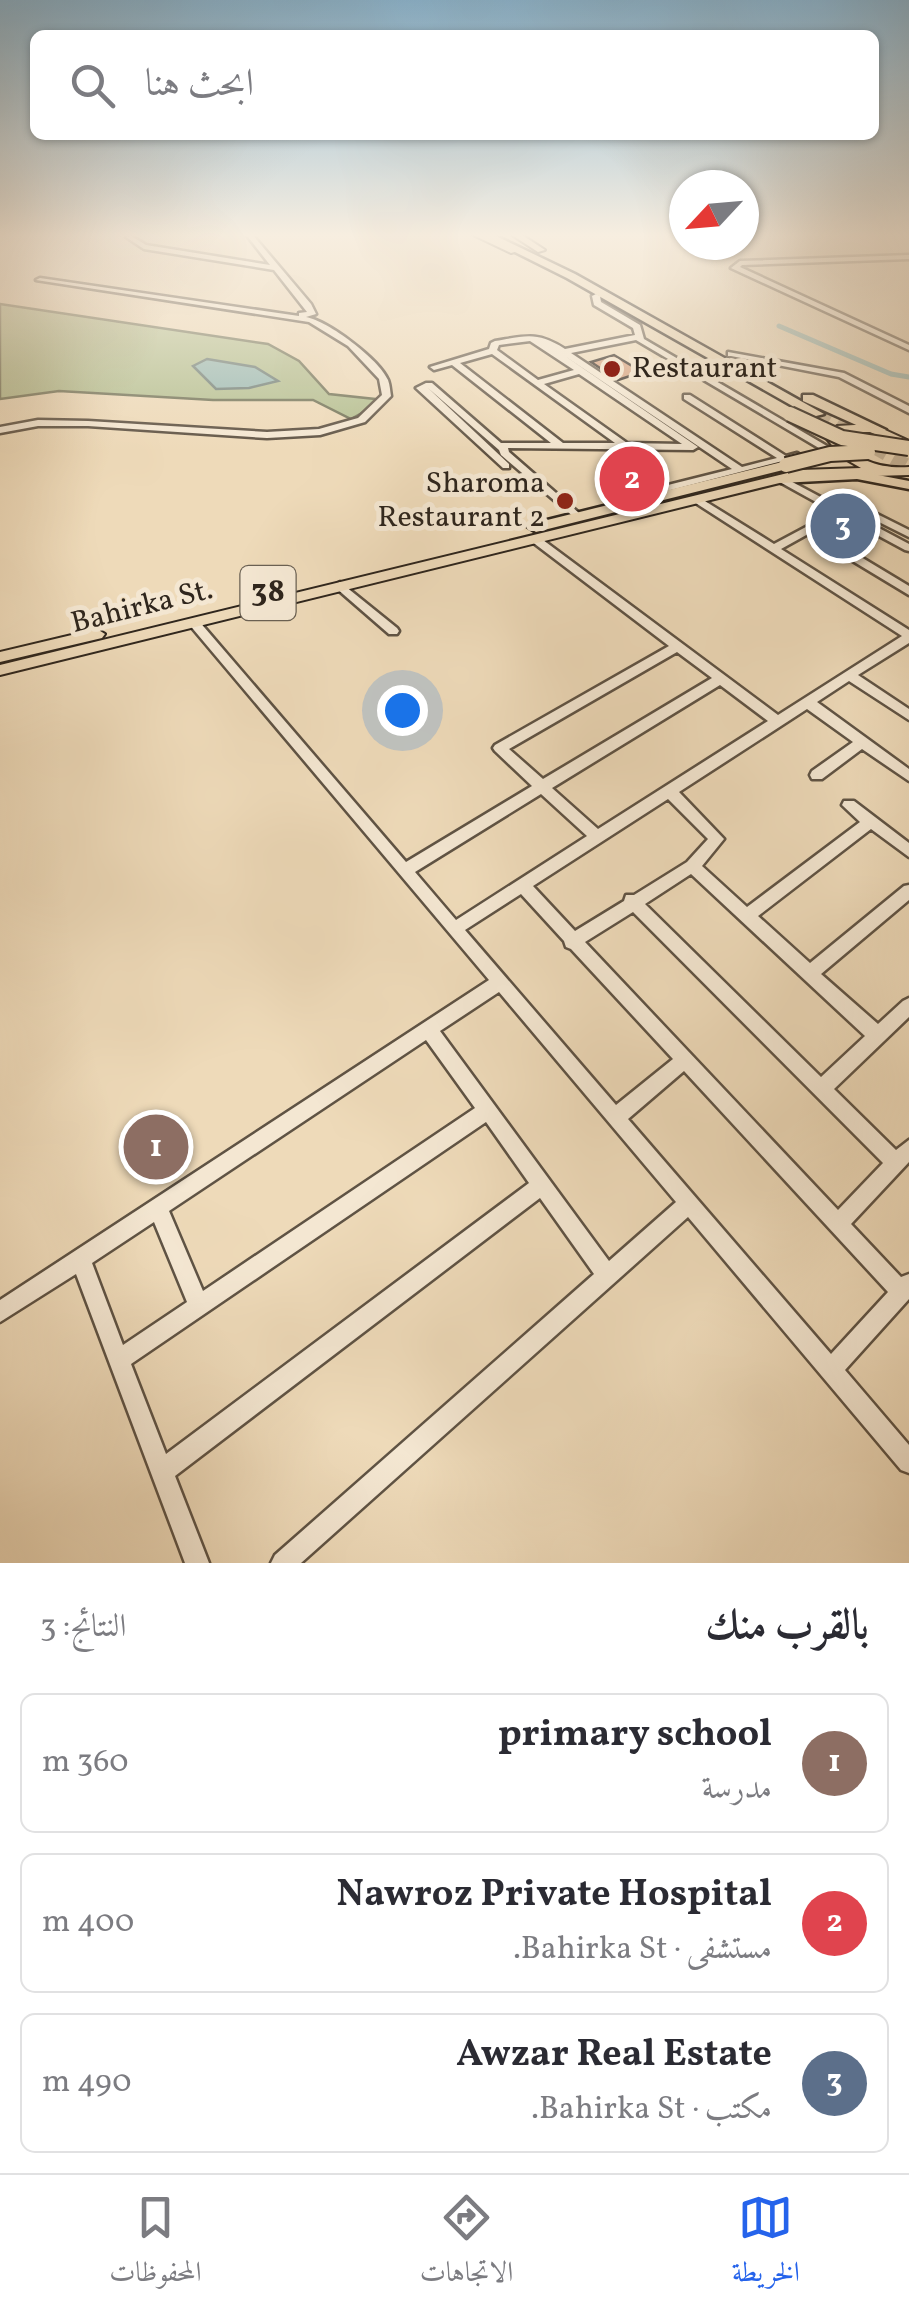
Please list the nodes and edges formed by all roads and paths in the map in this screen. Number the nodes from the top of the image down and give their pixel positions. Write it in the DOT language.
graph roads {
  1 [pos="220,306"];
  2 [pos="309,306"];
  3 [pos="603,306"];
  4 [pos="614,306"];
  5 [pos="621,306"];
  6 [pos="626,306"];
  7 [pos="633,306"];
  8 [pos="642,306"];
  9 [pos="820,306"];
  10 [pos="318,317"];
  11 [pos="638,337"];
  12 [pos="532,338"];
  13 [pos="909,348"];
  14 [pos="494,351"];
  15 [pos="562,352"];
  16 [pos="731,354"];
  17 [pos="454,362"];
  18 [pos="434,367"];
  19 [pos="578,371"];
  20 [pos="540,382"];
  21 [pos="719,386"];
  22 [pos="909,410"];
  23 [pos="811,412"];
  24 [pos="0,430"];
  25 [pos="796,431"];
  26 [pos="882,432"];
  27 [pos="831,442"];
  28 [pos="559,444"];
  29 [pos="762,444"];
  30 [pos="909,444"];
  31 [pos="624,446"];
  32 [pos="698,447"];
  33 [pos="501,448"];
  34 [pos="909,458"];
  35 [pos="784,468"];
  36 [pos="740,470"];
  37 [pos="885,471"];
  38 [pos="909,472"];
  39 [pos="909,482"];
  40 [pos="821,489"];
  41 [pos="696,500"];
  42 [pos="626,503"];
  43 [pos="570,511"];
  44 [pos="843,511"];
  45 [pos="808,530"];
  46 [pos="536,533"];
  47 [pos="909,534"];
  48 [pos="909,548"];
  49 [pos="773,549"];
  50 [pos="340,586"];
  51 [pos="909,590"];
  52 [pos="194,623"];
  53 [pos="393,631"];
  54 [pos="909,636"];
  55 [pos="677,646"];
  56 [pos="0,657"];
  57 [pos="0,670"];
  58 [pos="849,675"];
  59 [pos="720,679"];
  60 [pos="806,702"];
  61 [pos="908,713"];
  62 [pos="777,721"];
  63 [pos="862,742"];
  64 [pos="816,775"];
  65 [pos="909,776"];
  66 [pos="542,788"];
  67 [pos="669,791"];
  68 [pos="848,805"];
  69 [pos="870,822"];
  70 [pos="597,837"];
  71 [pos="909,852"];
  72 [pos="692,866"];
  73 [pos="405,870"];
  74 [pos="522,885"];
  75 [pos="909,890"];
  76 [pos="631,900"];
  77 [pos="747,916"];
  78 [pos="456,928"];
  79 [pos="572,942"];
  80 [pos="810,974"];
  81 [pos="500,982"];
  82 [pos="909,1006"];
  83 [pos="430,1030"];
  84 [pos="877,1035"];
  85 [pos="682,1062"];
  86 [pos="822,1088"];
  87 [pos="488,1110"];
  88 [pos="616,1117"];
  89 [pos="902,1156"];
  90 [pos="542,1186"];
  91 [pos="688,1204"];
  92 [pos="158,1208"];
  93 [pos="837,1225"];
  94 [pos="80,1258"];
  95 [pos="608,1277"];
  96 [pos="905,1288"];
  97 [pos="199,1305"];
  98 [pos="0,1312"];
  99 [pos="119,1360"];
  100 [pos="830,1371"];
  101 [pos="909,1462"];
  102 [pos="162,1472"];
  103 [pos="197,1563"];
  104 [pos="283,1563"];
  1 -- 10 [label="street"];
  2 -- 10 [label="street"];
  3 -- 11 [label="street"];
  4 -- 23 [label="highway"];
  5 -- 23 [label="highway"];
  6 -- 23 [label="highway"];
  7 -- 23 [label="highway"];
  8 -- 16 [label="highway"];
  9 -- 13 [label="street"];
  10 -- 24 [label="street"];
  11 -- 15 [label="street"];
  11 -- 21 [label="street"];
  12 -- 14 [label="street"];
  12 -- 15 [label="street"];
  12 -- 19 [label="street"];
  14 -- 17 [label="street"];
  14 -- 20 [label="street"];
  15 -- 32 [label="street"];
  16 -- 22 [label="street"];
  16 -- 23 [label="highway"];
  17 -- 18 [label="street"];
  17 -- 28 [label="street"];
  19 -- 20 [label="street"];
  19 -- 32 [label="street"];
  20 -- 31 [label="street"];
  21 -- 25 [label="street"];
  21 -- 29 [label="street"];
  23 -- 26 [label="highway"];
  23 -- 27 [label="highway"];
  23 -- 30 [label="highway, bridge"];
  25 -- 27 [label="street"];
  25 -- 29 [label="street"];
  26 -- 27 [label="main road, 38"];
  26 -- 30 [label="main road"];
  27 -- 35 [label="street"];
  27 -- 37 [label="main road, 38"];
  27 -- 46 [label="main road, Bahirka St. / 38"];
  28 -- 31 [label="street"];
  28 -- 33 [label="street"];
  29 -- 35 [label="street"];
  31 -- 32 [label="street"];
  32 -- 36 [label="street"];
  33 -- 43 [label="street"];
  33 -- 43 [label="street"];
  34 -- 35 [label="highway, bridge"];
  35 -- 36 [label="street"];
  35 -- 37 [label="main road, Bahirka St. / 38"];
  35 -- 39 [label="highway"];
  35 -- 41 [label="main road, Bahirka St. / 38"];
  35 -- 42 [label="highway"];
  35 -- 44 [label="street"];
  36 -- 42 [label="street"];
  37 -- 38 [label="main road, 38"];
  37 -- 39 [label="highway"];
  40 -- 47 [label="street"];
  41 -- 46 [label="main road, Bahirka St. / 38"];
  41 -- 49 [label="street"];
  42 -- 43 [label="highway"];
  43 -- 46 [label="highway"];
  44 -- 45 [label="street"];
  44 -- 48 [label="street"];
  45 -- 49 [label="street"];
  45 -- 51 [label="street"];
  46 -- 50 [label="main road, Bahirka St. / 38"];
  46 -- 55 [label="street"];
  46 -- 56 [label="main road, Bahirka St. / 38"];
  49 -- 54 [label="street"];
  50 -- 52 [label="main road, Bahirka St. / 38"];
  50 -- 53 [label="street"];
  52 -- 57 [label="main road, Bahirka St. / 38"];
  52 -- 73 [label="street"];
  54 -- 58 [label="street"];
  55 -- 59 [label="street"];
  55 -- 66 [label="street"];
  58 -- 60 [label="street"];
  58 -- 61 [label="street"];
  59 -- 62 [label="street"];
  59 -- 66 [label="street"];
  60 -- 62 [label="street"];
  60 -- 63 [label="street"];
  62 -- 67 [label="street"];
  63 -- 64 [label="street"];
  63 -- 65 [label="street"];
  66 -- 70 [label="street"];
  66 -- 73 [label="street"];
  67 -- 70 [label="street"];
  67 -- 72 [label="street"];
  68 -- 69 [label="street"];
  69 -- 71 [label="street"];
  69 -- 77 [label="street"];
  70 -- 74 [label="street"];
  72 -- 76 [label="street"];
  72 -- 77 [label="street"];
  73 -- 78 [label="street"];
  74 -- 78 [label="street"];
  74 -- 79 [label="street"];
  75 -- 80 [label="street"];
  76 -- 79 [label="street"];
  76 -- 86 [label="street"];
  77 -- 80 [label="street"];
  78 -- 81 [label="street"];
  79 -- 85 [label="street"];
  80 -- 84 [label="street"];
  81 -- 83 [label="street"];
  81 -- 88 [label="street"];
  82 -- 84 [label="street"];
  83 -- 87 [label="street"];
  83 -- 92 [label="street"];
  84 -- 86 [label="street"];
  85 -- 88 [label="street"];
  85 -- 93 [label="street"];
  86 -- 89 [label="street"];
  87 -- 90 [label="street"];
  87 -- 97 [label="street"];
  88 -- 91 [label="street"];
  89 -- 93 [label="street"];
  90 -- 95 [label="street"];
  90 -- 102 [label="street"];
  91 -- 95 [label="street"];
  91 -- 100 [label="street"];
  92 -- 94 [label="street"];
  92 -- 97 [label="street"];
  93 -- 96 [label="street"];
  94 -- 98 [label="street"];
  94 -- 99 [label="street"];
  95 -- 104 [label="street"];
  96 -- 100 [label="street"];
  97 -- 99 [label="street"];
  99 -- 102 [label="street"];
  100 -- 101 [label="street"];
  102 -- 103 [label="street"];
}
